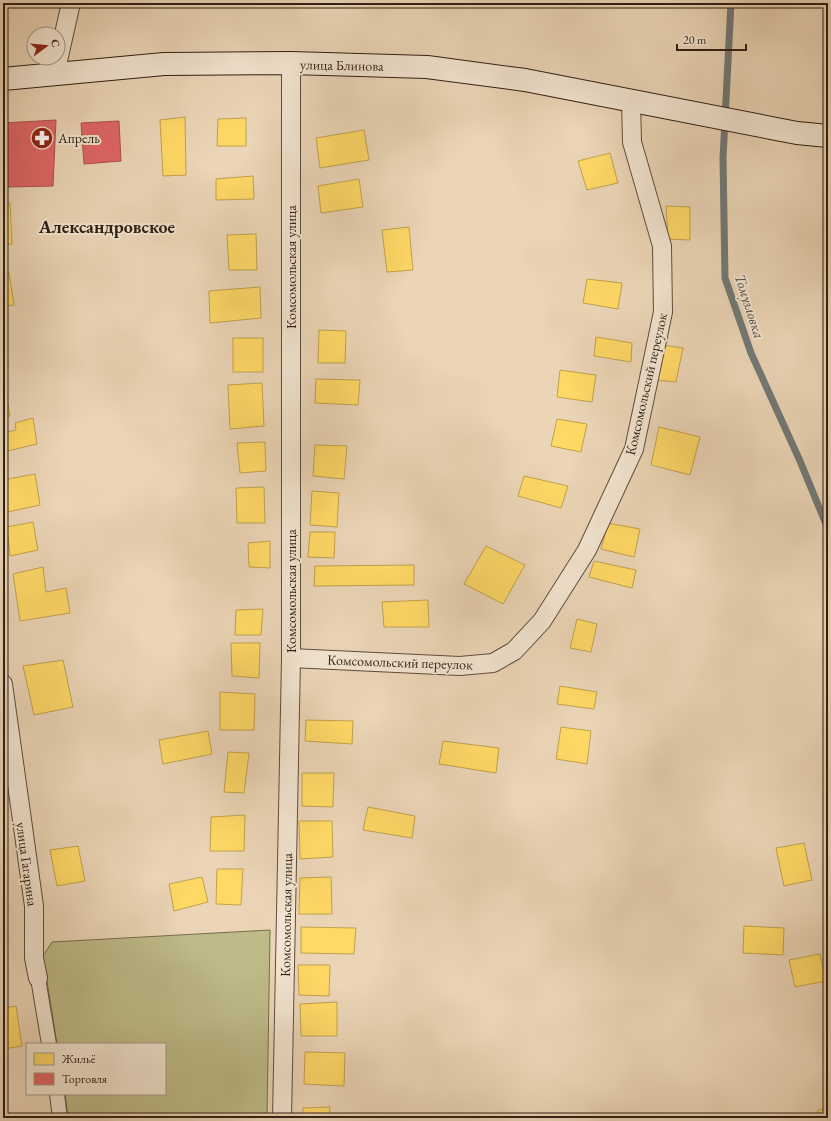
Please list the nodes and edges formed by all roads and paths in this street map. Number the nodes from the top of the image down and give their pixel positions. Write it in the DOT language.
graph roads {
  1 [pos="71,3"];
  2 [pos="291,63"];
  3 [pos="55,74"];
  4 [pos="3,79"];
  5 [pos="631,100"];
  6 [pos="828,136"];
  7 [pos="291,658"];
  8 [pos="3,684"];
  9 [pos="38,978"];
  10 [pos="50,1043"];
  11 [pos="56,1095"];
  12 [pos="60,1118"];
  13 [pos="282,1118"];
  1 -- 3 [label="street"];
  2 -- 3 [label="main road, улица Блинова"];
  2 -- 5 [label="main road, улица Блинова"];
  2 -- 7 [label="street, Комсомольская улица"];
  3 -- 4 [label="main road, улица Блинова"];
  5 -- 6 [label="main road, улица Блинова"];
  5 -- 7 [label="street, Комсомольский переулок"];
  7 -- 13 [label="street, Комсомольская улица"];
  8 -- 9 [label="street, улица Гагарина"];
  9 -- 10 [label="street, улица Гагарина"];
  11 -- 12 [label="street"];
}
